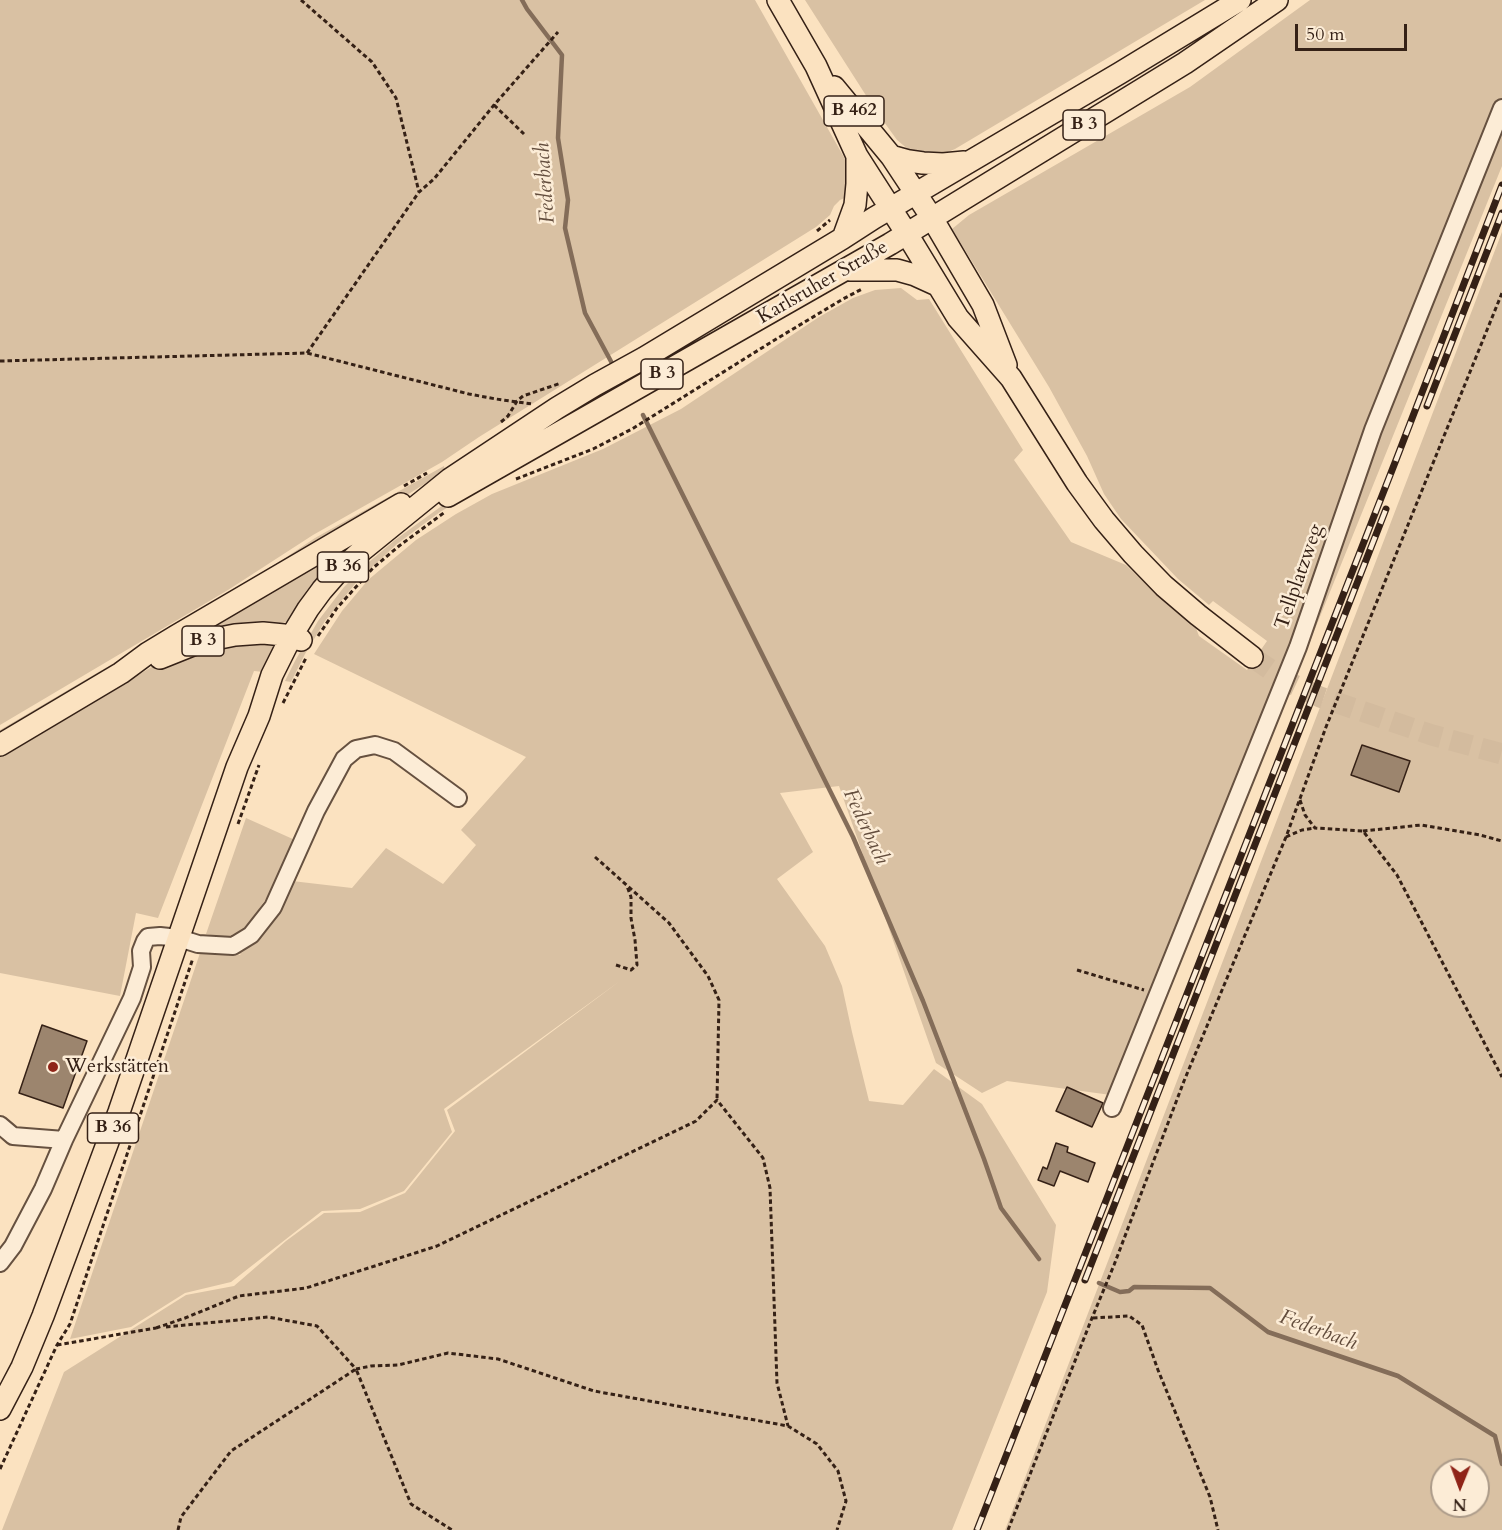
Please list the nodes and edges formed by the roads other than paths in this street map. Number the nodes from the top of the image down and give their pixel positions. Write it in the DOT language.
graph roads {
  1 [pos="778,0"];
  2 [pos="1240,0"];
  3 [pos="1277,0"];
  4 [pos="816,66"];
  5 [pos="1502,108"];
  6 [pos="857,156"];
  7 [pos="891,156"];
  8 [pos="970,161"];
  9 [pos="916,193"];
  10 [pos="891,208"];
  11 [pos="932,218"];
  12 [pos="907,234"];
  13 [pos="843,238"];
  14 [pos="847,270"];
  15 [pos="938,285"];
  16 [pos="1011,378"];
  17 [pos="450,479"];
  18 [pos="304,642"];
  19 [pos="1252,657"];
  20 [pos="121,673"];
  21 [pos="0,745"];
  22 [pos="458,798"];
  23 [pos="179,938"];
  24 [pos="1112,1108"];
  25 [pos="0,1125"];
  26 [pos="64,1140"];
  27 [pos="0,1263"];
  28 [pos="0,1409"];
  1 -- 4 [label="main road, B 462"];
  2 -- 8 [label="main road, B 3"];
  3 -- 11 [label="main road, Karlsruher Straße / B 3"];
  4 -- 6 [label="main road, B 462"];
  4 -- 7 [label="main road, B 462"];
  5 -- 24 [label="lane, Tellplatzweg"];
  6 -- 10 [label="main road, B 462"];
  6 -- 13 [label="main road"];
  7 -- 8 [label="main road"];
  7 -- 9 [label="main road, B 462"];
  8 -- 9 [label="main road, B 3"];
  9 -- 10 [label="main road, B 3"];
  9 -- 11 [label="main road, B 462"];
  10 -- 12 [label="main road, B 462"];
  10 -- 13 [label="main road, B 3"];
  11 -- 12 [label="main road, Karlsruher Straße / B 3"];
  11 -- 16 [label="main road"];
  12 -- 14 [label="main road, Karlsruher Straße / B 3"];
  12 -- 15 [label="main road"];
  13 -- 17 [label="main road, B 3"];
  14 -- 15 [label="main road"];
  14 -- 18 [label="main road, Karlsruher Straße / B 3"];
  15 -- 16 [label="main road"];
  16 -- 19 [label="main road"];
  17 -- 18 [label="main road, B 36"];
  17 -- 20 [label="main road, B 3"];
  18 -- 20 [label="main road, B 3"];
  18 -- 23 [label="main road, B 36"];
  20 -- 21 [label="main road, B 3"];
  22 -- 23 [label="lane"];
  23 -- 26 [label="lane"];
  23 -- 28 [label="main road, B 36"];
  25 -- 26 [label="lane"];
  26 -- 27 [label="lane"];
}
